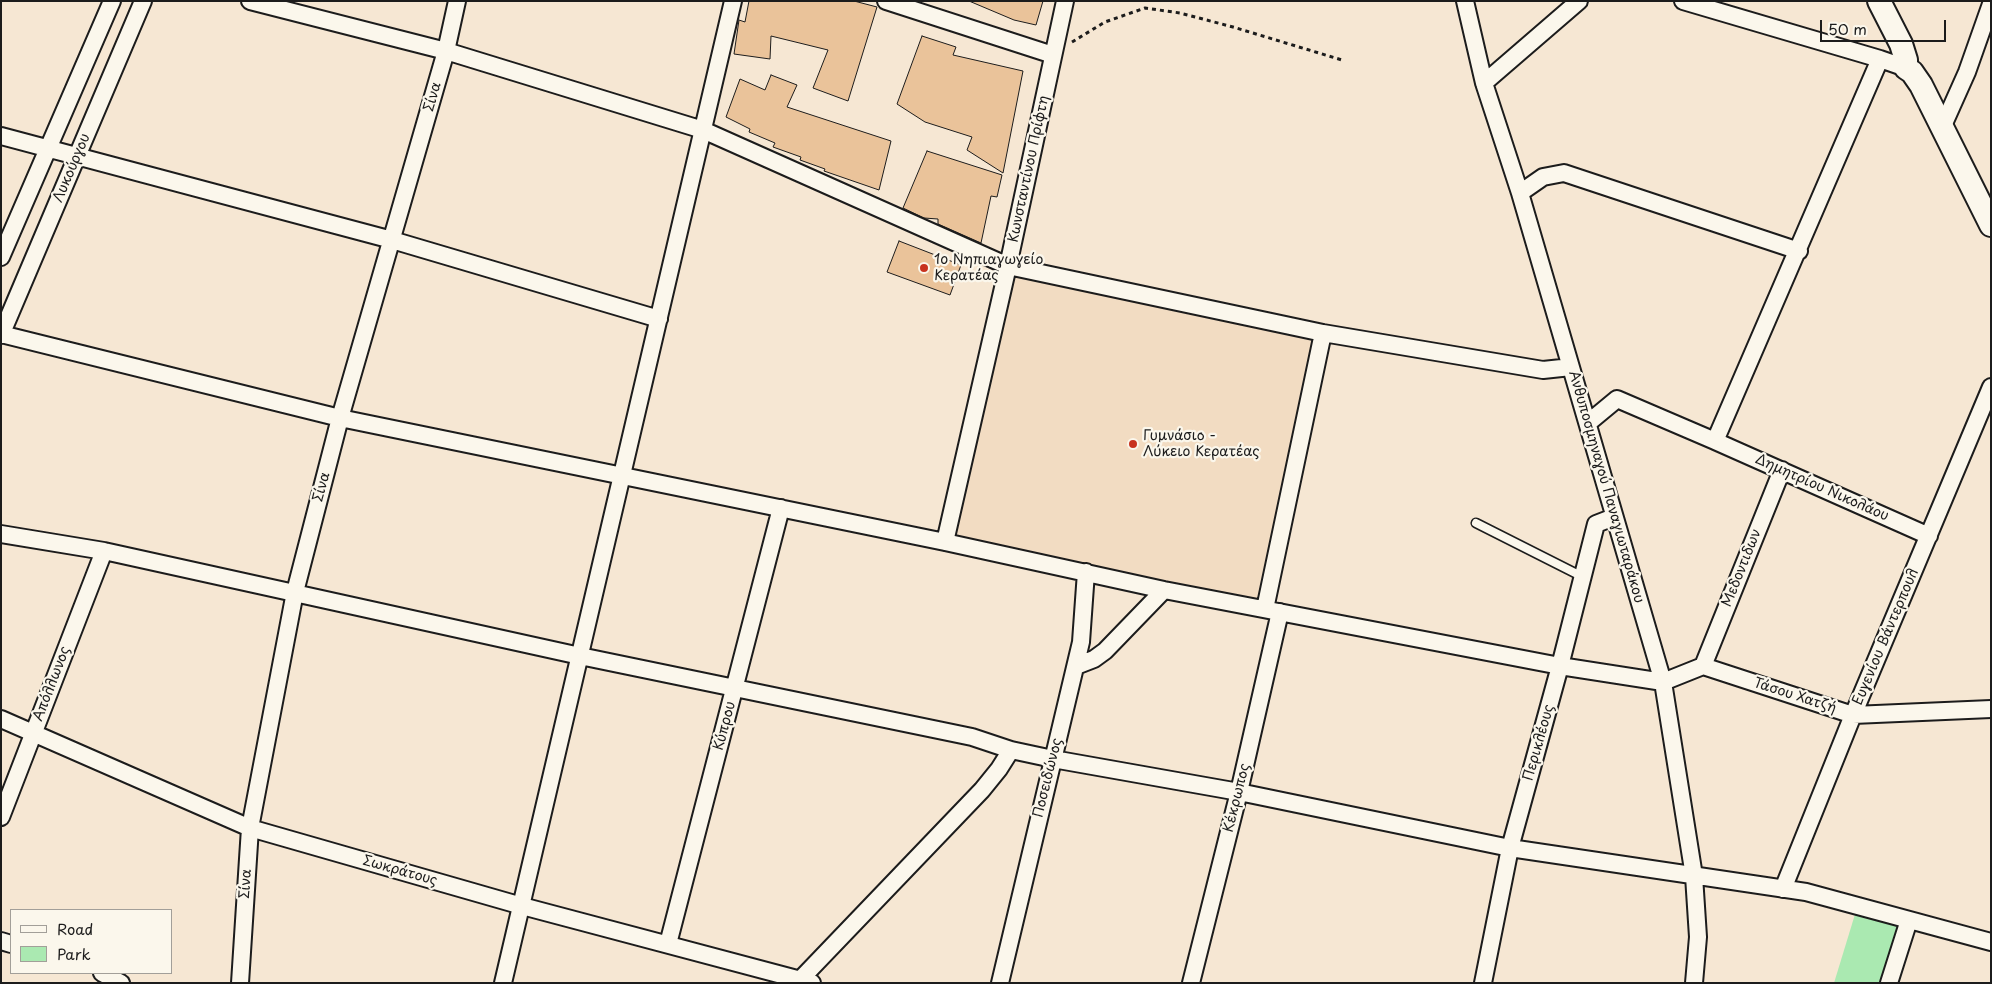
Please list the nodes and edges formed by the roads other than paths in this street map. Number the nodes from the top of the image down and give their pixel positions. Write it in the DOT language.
graph roads {
  1 [pos="112,1"];
  2 [pos="142,1"];
  3 [pos="250,1"];
  4 [pos="458,1"];
  5 [pos="732,1"];
  6 [pos="886,1"];
  7 [pos="1065,1"];
  8 [pos="1465,1"];
  9 [pos="1579,1"];
  10 [pos="1682,1"];
  11 [pos="1880,1"];
  12 [pos="1991,4"];
  13 [pos="446,51"];
  14 [pos="1053,55"];
  15 [pos="1880,59"];
  16 [pos="1906,68"];
  17 [pos="1484,83"];
  18 [pos="1942,128"];
  19 [pos="703,130"];
  20 [pos="1,136"];
  21 [pos="48,148"];
  22 [pos="77,156"];
  23 [pos="1520,193"];
  24 [pos="1991,225"];
  25 [pos="392,240"];
  26 [pos="1799,251"];
  27 [pos="1,257"];
  28 [pos="1008,266"];
  29 [pos="659,319"];
  30 [pos="1324,333"];
  31 [pos="1,334"];
  32 [pos="1571,367"];
  33 [pos="1991,387"];
  34 [pos="340,418"];
  35 [pos="1588,423"];
  36 [pos="1715,441"];
  37 [pos="1782,470"];
  38 [pos="622,476"];
  39 [pos="781,508"];
  40 [pos="1614,517"];
  41 [pos="1476,523"];
  42 [pos="1,534"];
  43 [pos="1928,536"];
  44 [pos="946,542"];
  45 [pos="104,551"];
  46 [pos="1086,572"];
  47 [pos="1583,577"];
  48 [pos="1164,590"];
  49 [pos="295,592"];
  50 [pos="1272,611"];
  51 [pos="580,656"];
  52 [pos="1076,666"];
  53 [pos="1560,666"];
  54 [pos="1703,666"];
  55 [pos="1663,682"];
  56 [pos="735,688"];
  57 [pos="1991,708"];
  58 [pos="1853,715"];
  59 [pos="1,719"];
  60 [pos="33,733"];
  61 [pos="1011,750"];
  62 [pos="1053,759"];
  63 [pos="1239,792"];
  64 [pos="1,817"];
  65 [pos="250,828"];
  66 [pos="1510,848"];
  67 [pos="1694,876"];
  68 [pos="1783,889"];
  69 [pos="522,906"];
  70 [pos="1909,920"];
  71 [pos="1991,942"];
  72 [pos="668,944"];
  73 [pos="803,982"];
  74 [pos="240,983"];
  75 [pos="503,983"];
  76 [pos="1000,983"];
  77 [pos="1191,983"];
  78 [pos="1483,983"];
  79 [pos="1694,983"];
  80 [pos="1889,983"];
  1 -- 21 [label="street"];
  2 -- 22 [label="street, Λυκούργου"];
  3 -- 13 [label="street"];
  4 -- 13 [label="street, Σίνα"];
  5 -- 19 [label="street"];
  6 -- 14 [label="street"];
  7 -- 14 [label="street, Κωνσταντίνου Πρίφτη"];
  8 -- 17 [label="street, Ανθυποσμηναγού Παναγιωταράκου"];
  9 -- 17 [label="street"];
  10 -- 15 [label="street"];
  11 -- 16 [label="street"];
  12 -- 18 [label="street"];
  13 -- 19 [label="street"];
  13 -- 25 [label="street, Σίνα"];
  14 -- 28 [label="street, Κωνσταντίνου Πρίφτη"];
  15 -- 16 [label="street"];
  15 -- 26 [label="street"];
  16 -- 18 [label="street"];
  17 -- 23 [label="street, Ανθυποσμηναγού Παναγιωταράκου"];
  18 -- 24 [label="street"];
  19 -- 28 [label="street"];
  19 -- 29 [label="street"];
  20 -- 21 [label="street"];
  21 -- 22 [label="street"];
  21 -- 27 [label="street"];
  22 -- 25 [label="street"];
  22 -- 31 [label="street, Λυκούργου"];
  23 -- 26 [label="street"];
  23 -- 32 [label="street, Ανθυποσμηναγού Παναγιωταράκου"];
  25 -- 29 [label="street"];
  25 -- 34 [label="street, Σίνα"];
  26 -- 36 [label="street"];
  28 -- 30 [label="street"];
  28 -- 44 [label="street, Κωνσταντίνου Πρίφτη"];
  29 -- 38 [label="street"];
  30 -- 32 [label="street"];
  30 -- 50 [label="street, Κέκρωπος"];
  31 -- 34 [label="street"];
  32 -- 35 [label="street, Ανθυποσμηναγού Παναγιωταράκου"];
  33 -- 43 [label="street, Ευγενίου Βάντερπουλ"];
  34 -- 38 [label="street"];
  34 -- 49 [label="street, Σίνα"];
  35 -- 36 [label="street, Δημητρίου Νικολάου"];
  35 -- 40 [label="street, Ανθυποσμηναγού Παναγιωταράκου"];
  36 -- 37 [label="street, Δημητρίου Νικολάου"];
  37 -- 43 [label="street, Δημητρίου Νικολάου"];
  37 -- 54 [label="street, Μεδοντιδων"];
  38 -- 39 [label="street"];
  38 -- 51 [label="street"];
  39 -- 44 [label="street"];
  39 -- 56 [label="street, Κύπρου"];
  40 -- 47 [label="street, Περικλέους"];
  40 -- 55 [label="street, Ανθυποσμηναγού Παναγιωταράκου"];
  41 -- 47 [label="lane"];
  42 -- 45 [label="street"];
  43 -- 58 [label="street, Ευγενίου Βάντερπουλ"];
  44 -- 46 [label="street"];
  45 -- 49 [label="street"];
  45 -- 60 [label="street, Απόλλωνος"];
  46 -- 48 [label="street"];
  46 -- 52 [label="street, Ποσειδώνος"];
  47 -- 53 [label="street, Περικλέους"];
  48 -- 50 [label="street"];
  48 -- 52 [label="street"];
  49 -- 51 [label="street"];
  49 -- 65 [label="street, Σίνα"];
  50 -- 53 [label="street"];
  50 -- 63 [label="street, Κέκρωπος"];
  51 -- 56 [label="street"];
  51 -- 69 [label="street"];
  52 -- 62 [label="street, Ποσειδώνος"];
  53 -- 55 [label="street"];
  53 -- 66 [label="street, Περικλέους"];
  54 -- 55 [label="street"];
  54 -- 58 [label="street, Τάσου Χατζή"];
  55 -- 67 [label="street, Ανθυποσμηναγού Παναγιωταράκου"];
  56 -- 61 [label="street"];
  56 -- 72 [label="street, Κύπρου"];
  57 -- 58 [label="street, Τάσου Χατζή"];
  58 -- 68 [label="street, Ευγενίου Βάντερπουλ"];
  59 -- 60 [label="street, Σωκράτους"];
  60 -- 64 [label="street, Απόλλωνος"];
  60 -- 65 [label="street, Σωκράτους"];
  61 -- 62 [label="street"];
  61 -- 73 [label="street"];
  62 -- 63 [label="street"];
  62 -- 76 [label="street, Ποσειδώνος"];
  63 -- 66 [label="street"];
  63 -- 77 [label="street, Κέκρωπος"];
  65 -- 69 [label="street, Σωκράτους"];
  65 -- 74 [label="street, Σίνα"];
  66 -- 67 [label="street"];
  66 -- 78 [label="street, Περικλέους"];
  67 -- 68 [label="street"];
  67 -- 79 [label="street, Ανθυποσμηναγού Παναγιωταράκου"];
  68 -- 70 [label="street"];
  69 -- 72 [label="street, Σωκράτους"];
  69 -- 75 [label="street"];
  70 -- 71 [label="street"];
  70 -- 80 [label="street"];
  72 -- 73 [label="street, Σωκράτους"];
}
